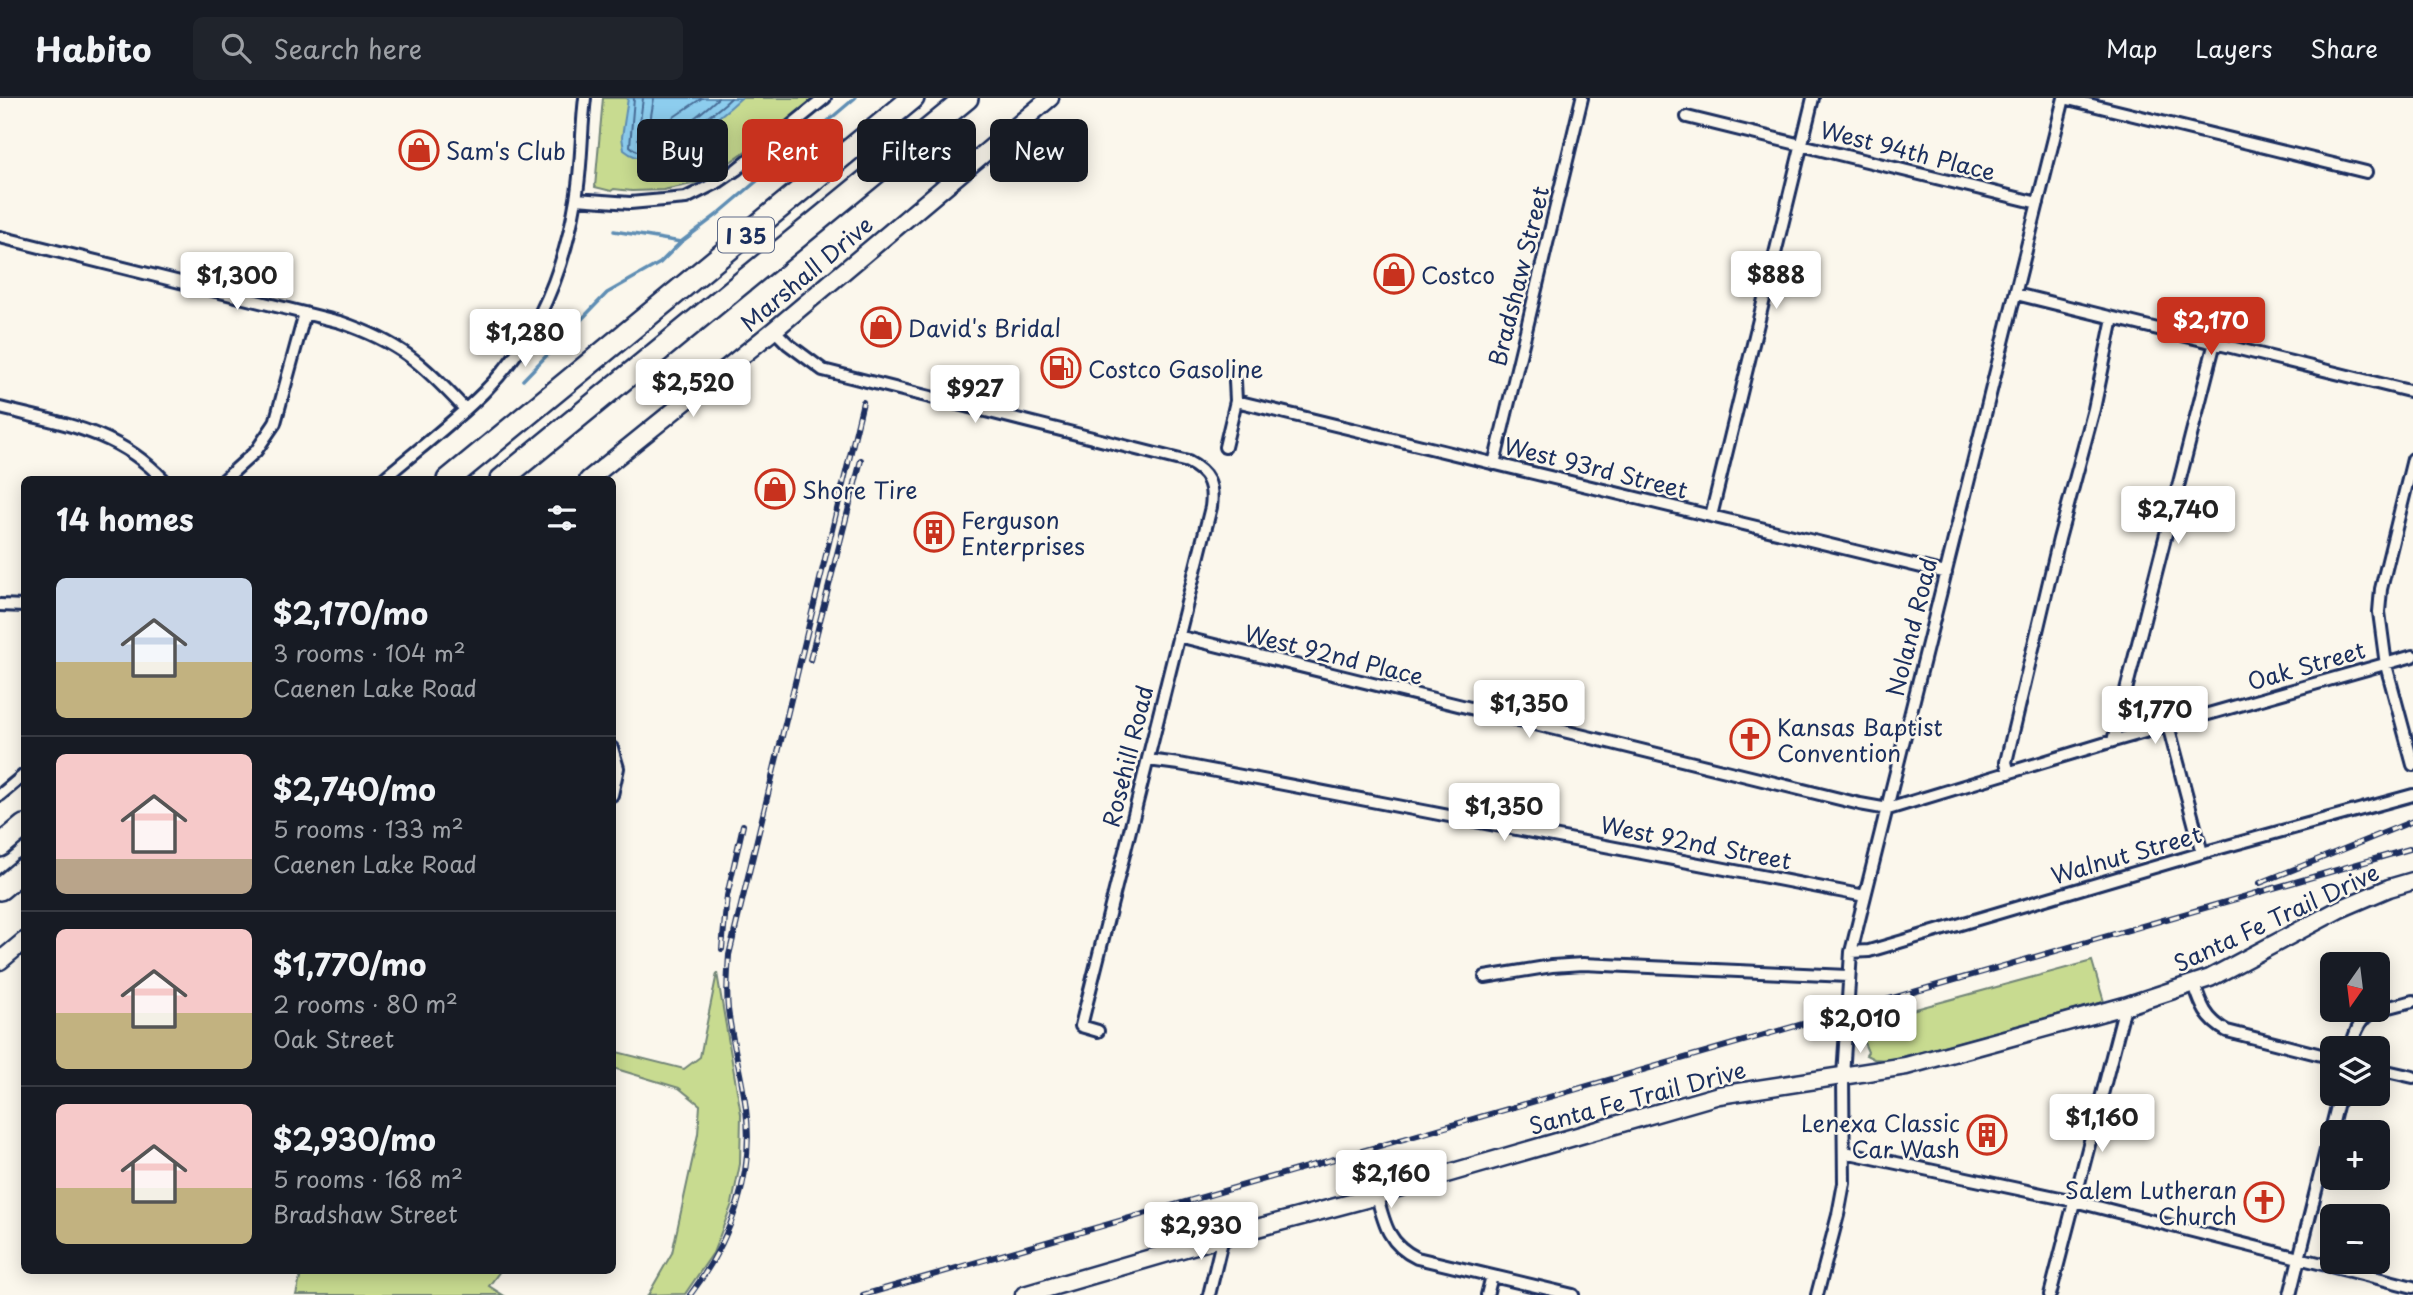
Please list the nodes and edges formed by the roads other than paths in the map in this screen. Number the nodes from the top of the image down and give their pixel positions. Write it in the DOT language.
graph roads {
  1 [pos="585,98"];
  2 [pos="825,98"];
  3 [pos="913,98"];
  4 [pos="967,98"];
  5 [pos="982,98"];
  6 [pos="1050,98"];
  7 [pos="1582,98"];
  8 [pos="1813,98"];
  9 [pos="2064,98"];
  10 [pos="1687,117"];
  11 [pos="942,119"];
  12 [pos="949,119"];
  13 [pos="1800,145"];
  14 [pos="2366,172"];
  15 [pos="865,182"];
  16 [pos="576,198"];
  17 [pos="2038,203"];
  18 [pos="0,237"];
  19 [pos="2016,294"];
  20 [pos="305,313"];
  21 [pos="2113,318"];
  22 [pos="774,330"];
  23 [pos="2215,342"];
  24 [pos="1235,381"];
  25 [pos="2413,392"];
  26 [pos="1236,401"];
  27 [pos="0,408"];
  28 [pos="466,408"];
  29 [pos="1224,447"];
  30 [pos="2413,459"];
  31 [pos="1494,464"];
  32 [pos="160,476"];
  33 [pos="228,476"];
  34 [pos="387,476"];
  35 [pos="453,476"];
  36 [pos="506,476"];
  37 [pos="594,476"];
  38 [pos="1711,516"];
  39 [pos="1946,573"];
  40 [pos="0,605"];
  41 [pos="21,606"];
  42 [pos="1178,636"];
  43 [pos="2413,656"];
  44 [pos="2386,664"];
  45 [pos="2168,725"];
  46 [pos="2113,741"];
  47 [pos="1147,760"];
  48 [pos="2413,765"];
  49 [pos="2009,773"];
  50 [pos="21,778"];
  51 [pos="0,795"];
  52 [pos="2413,795"];
  53 [pos="1888,809"];
  54 [pos="21,828"];
  55 [pos="0,846"];
  56 [pos="2202,853"];
  57 [pos="21,872"];
  58 [pos="2413,881"];
  59 [pos="0,889"];
  60 [pos="1866,896"];
  61 [pos="21,943"];
  62 [pos="1851,952"];
  63 [pos="0,961"];
  64 [pos="1848,976"];
  65 [pos="1485,977"];
  66 [pos="2194,984"];
  67 [pos="2413,1001"];
  68 [pos="2125,1006"];
  69 [pos="1098,1031"];
  70 [pos="2354,1036"];
  71 [pos="2320,1055"];
  72 [pos="2390,1072"];
  73 [pos="1843,1076"];
  74 [pos="2413,1077"];
  75 [pos="2337,1106"];
  76 [pos="1845,1152"];
  77 [pos="1377,1196"];
  78 [pos="2074,1201"];
  79 [pos="1223,1237"];
  80 [pos="2300,1260"];
  81 [pos="1492,1276"];
  82 [pos="2413,1287"];
  83 [pos="1024,1295"];
  84 [pos="1209,1295"];
  85 [pos="1487,1295"];
  86 [pos="1573,1295"];
  87 [pos="1817,1295"];
  88 [pos="2050,1295"];
  89 [pos="2290,1295"];
  1 -- 16 [label="street"];
  2 -- 16 [label="street"];
  3 -- 35 [label="highway, I 35"];
  4 -- 11 [label="highway, I 35"];
  5 -- 12 [label="highway"];
  6 -- 22 [label="main road, Marshall Drive"];
  7 -- 31 [label="street, Bradshaw Street"];
  8 -- 13 [label="street"];
  9 -- 14 [label="street"];
  9 -- 17 [label="street, Noland Road"];
  10 -- 13 [label="street, West 94th Place"];
  13 -- 17 [label="street, West 94th Place"];
  13 -- 38 [label="street"];
  15 -- 36 [label="highway, I 35"];
  16 -- 28 [label="street"];
  17 -- 19 [label="street, Noland Road"];
  18 -- 20 [label="street"];
  19 -- 21 [label="street"];
  19 -- 39 [label="street, Noland Road"];
  20 -- 28 [label="street"];
  20 -- 33 [label="street"];
  21 -- 23 [label="street"];
  21 -- 49 [label="street"];
  22 -- 37 [label="main road, Marshall Drive"];
  22 -- 42 [label="street, Rosehill Road"];
  23 -- 25 [label="street"];
  23 -- 46 [label="street"];
  24 -- 26 [label="street"];
  26 -- 29 [label="street"];
  26 -- 31 [label="street, West 93rd Street"];
  27 -- 32 [label="street"];
  28 -- 34 [label="street"];
  30 -- 44 [label="street"];
  31 -- 38 [label="street, West 93rd Street"];
  38 -- 39 [label="street, West 93rd Street"];
  39 -- 53 [label="street, Noland Road"];
  40 -- 41 [label="street"];
  42 -- 47 [label="street, Rosehill Road"];
  42 -- 53 [label="street, West 92nd Place"];
  43 -- 44 [label="street, Oak Street"];
  44 -- 45 [label="street, Oak Street"];
  44 -- 48 [label="street"];
  45 -- 46 [label="street, Oak Street"];
  45 -- 56 [label="street"];
  46 -- 49 [label="street, Oak Street"];
  47 -- 60 [label="street, West 92nd Street"];
  47 -- 69 [label="street, Rosehill Road"];
  49 -- 53 [label="street, Oak Street"];
  50 -- 51 [label="street"];
  52 -- 56 [label="street, Walnut Street"];
  53 -- 60 [label="street, Noland Road"];
  54 -- 55 [label="highway"];
  56 -- 62 [label="street, Walnut Street"];
  57 -- 59 [label="highway"];
  58 -- 66 [label="main road, Santa Fe Trail Drive"];
  60 -- 62 [label="street, Noland Road"];
  61 -- 63 [label="main road"];
  62 -- 64 [label="street, Noland Road"];
  64 -- 65 [label="street"];
  64 -- 73 [label="street, Noland Road"];
  66 -- 68 [label="main road, Santa Fe Trail Drive"];
  66 -- 71 [label="street"];
  67 -- 70 [label="street"];
  68 -- 73 [label="main road, Santa Fe Trail Drive"];
  68 -- 78 [label="street"];
  72 -- 74 [label="street"];
  73 -- 76 [label="street, Noland Road"];
  73 -- 77 [label="main road, Santa Fe Trail Drive"];
  75 -- 80 [label="street"];
  76 -- 78 [label="street"];
  76 -- 87 [label="street, Noland Road"];
  77 -- 79 [label="main road, Santa Fe Trail Drive"];
  77 -- 81 [label="street"];
  78 -- 80 [label="street"];
  78 -- 88 [label="street"];
  79 -- 83 [label="main road, Santa Fe Trail Drive"];
  79 -- 84 [label="street"];
  80 -- 82 [label="street"];
  80 -- 89 [label="street"];
  81 -- 85 [label="street"];
  81 -- 86 [label="street"];
}
